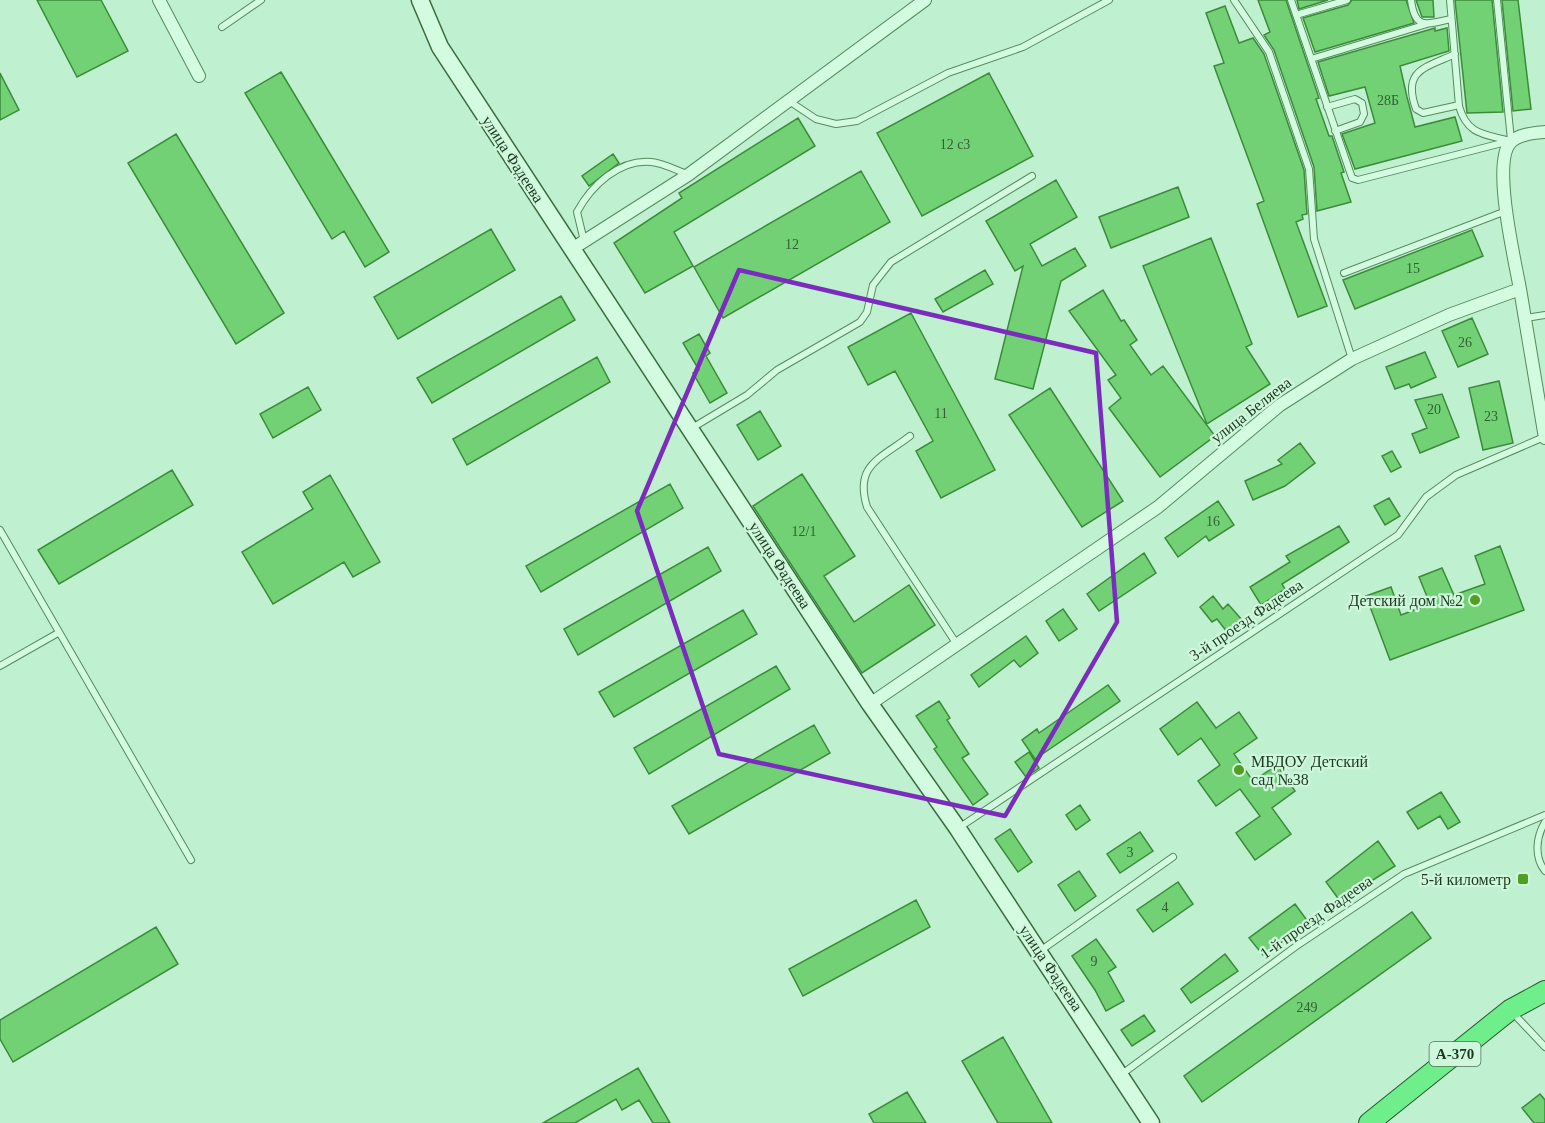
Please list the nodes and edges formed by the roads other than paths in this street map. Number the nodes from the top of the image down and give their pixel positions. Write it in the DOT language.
graph roads {
  1 [pos="159,0"];
  2 [pos="261,0"];
  3 [pos="420,0"];
  4 [pos="925,0"];
  5 [pos="1109,0"];
  6 [pos="1234,0"];
  7 [pos="1292,0"];
  8 [pos="1347,0"];
  9 [pos="1411,0"];
  10 [pos="1450,0"];
  11 [pos="1497,0"];
  12 [pos="1296,15"];
  13 [pos="1451,19"];
  14 [pos="1427,24"];
  15 [pos="222,27"];
  16 [pos="1455,54"];
  17 [pos="1311,59"];
  18 [pos="200,76"];
  19 [pos="789,101"];
  20 [pos="1459,105"];
  21 [pos="1327,107"];
  22 [pos="1335,131"];
  23 [pos="1545,132"];
  24 [pos="1511,141"];
  25 [pos="687,175"];
  26 [pos="1032,176"];
  27 [pos="1506,211"];
  28 [pos="578,245"];
  29 [pos="1344,273"];
  30 [pos="1520,289"];
  31 [pos="1545,315"];
  32 [pos="1526,318"];
  33 [pos="1352,359"];
  34 [pos="691,428"];
  35 [pos="910,436"];
  36 [pos="1545,438"];
  37 [pos="0,530"];
  38 [pos="58,633"];
  39 [pos="956,643"];
  40 [pos="0,666"];
  41 [pos="870,704"];
  42 [pos="1545,814"];
  43 [pos="1545,822"];
  44 [pos="958,829"];
  45 [pos="1173,856"];
  46 [pos="191,860"];
  47 [pos="1545,871"];
  48 [pos="1039,952"];
  49 [pos="1545,991"];
  50 [pos="1510,1010"];
  51 [pos="1545,1047"];
  52 [pos="1121,1074"];
  53 [pos="1151,1123"];
  54 [pos="1369,1123"];
  1 -- 18 [label="street"];
  2 -- 15 [label="lane"];
  3 -- 28 [label="main road, улица Фадеева"];
  4 -- 19 [label="street"];
  5 -- 19 [label="lane"];
  6 -- 33 [label="lane"];
  7 -- 12 [label="lane"];
  8 -- 12 [label="lane"];
  9 -- 14 [label="lane"];
  10 -- 13 [label="lane"];
  11 -- 24 [label="lane"];
  12 -- 17 [label="lane"];
  13 -- 14 [label="lane"];
  13 -- 16 [label="lane"];
  14 -- 17 [label="lane"];
  16 -- 20 [label="lane"];
  16 -- 20 [label="lane"];
  17 -- 21 [label="lane"];
  19 -- 25 [label="street"];
  20 -- 24 [label="lane"];
  21 -- 22 [label="lane"];
  21 -- 22 [label="lane"];
  22 -- 24 [label="lane"];
  23 -- 24 [label="street"];
  24 -- 27 [label="street"];
  25 -- 28 [label="street"];
  25 -- 28 [label="lane"];
  26 -- 34 [label="lane"];
  27 -- 29 [label="lane"];
  27 -- 30 [label="street"];
  28 -- 34 [label="main road, улица Фадеева"];
  30 -- 32 [label="street"];
  30 -- 33 [label="street, улица Беляева"];
  31 -- 32 [label="lane"];
  32 -- 36 [label="street"];
  33 -- 39 [label="street, улица Беляева"];
  34 -- 41 [label="main road, улица Фадеева"];
  35 -- 39 [label="lane"];
  36 -- 44 [label="lane, 3-й проезд Фадеева"];
  37 -- 38 [label="lane"];
  38 -- 40 [label="lane"];
  38 -- 46 [label="lane"];
  39 -- 41 [label="street, улица Беляева"];
  41 -- 44 [label="main road, улица Фадеева"];
  42 -- 52 [label="lane, 1-й проезд Фадеева"];
  43 -- 47 [label="lane"];
  44 -- 48 [label="main road, улица Фадеева"];
  45 -- 48 [label="lane"];
  48 -- 52 [label="main road, улица Фадеева"];
  49 -- 50 [label="highway, А-370"];
  50 -- 51 [label="lane"];
  50 -- 54 [label="highway, А-370"];
  52 -- 53 [label="main road, улица Фадеева"];
}
